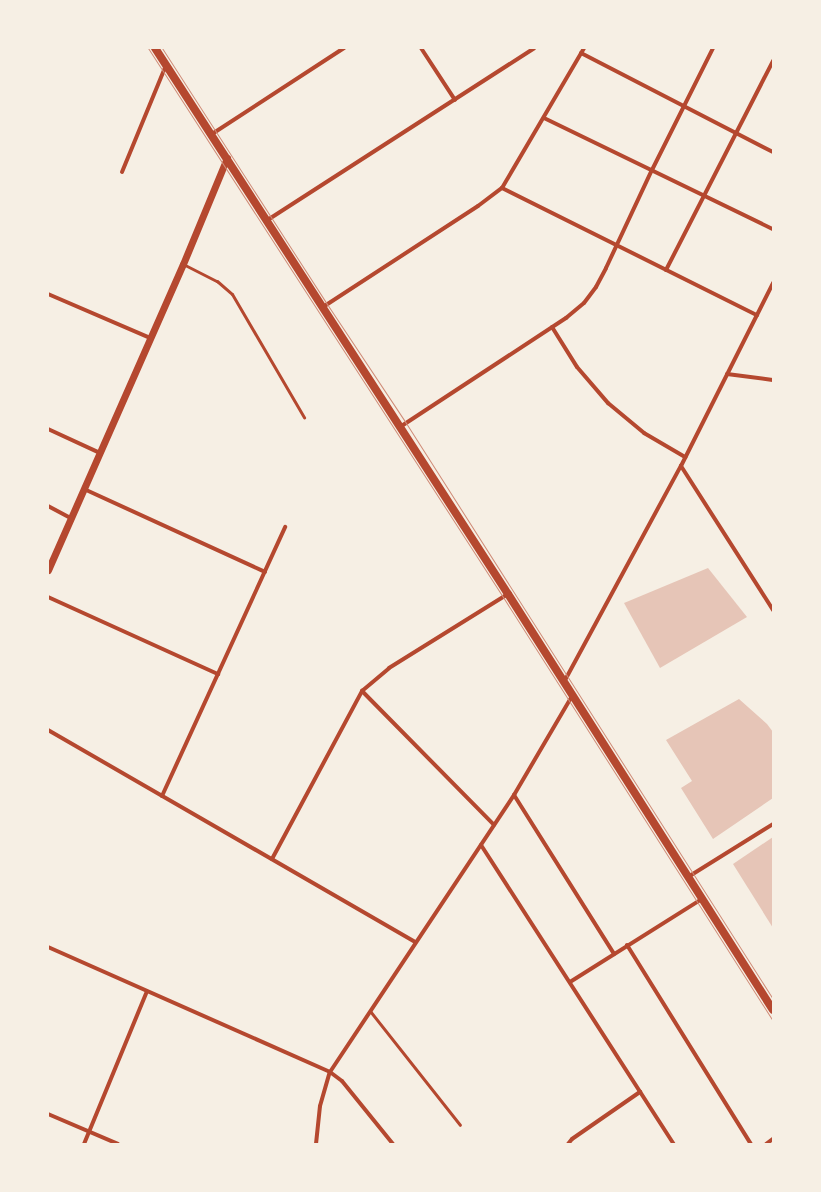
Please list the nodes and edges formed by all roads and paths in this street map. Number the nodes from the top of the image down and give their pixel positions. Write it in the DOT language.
graph roads {
  1 [pos="155,48"];
  2 [pos="344,48"];
  3 [pos="420,48"];
  4 [pos="524,48"];
  5 [pos="534,48"];
  6 [pos="584,48"];
  7 [pos="713,48"];
  8 [pos="527,53"];
  9 [pos="581,53"];
  10 [pos="773,61"];
  11 [pos="166,65"];
  12 [pos="455,100"];
  13 [pos="683,106"];
  14 [pos="544,118"];
  15 [pos="736,133"];
  16 [pos="212,134"];
  17 [pos="773,152"];
  18 [pos="227,158"];
  19 [pos="652,170"];
  20 [pos="122,172"];
  21 [pos="502,188"];
  22 [pos="704,196"];
  23 [pos="266,221"];
  24 [pos="773,230"];
  25 [pos="616,246"];
  26 [pos="183,264"];
  27 [pos="666,270"];
  28 [pos="773,283"];
  29 [pos="48,294"];
  30 [pos="322,307"];
  31 [pos="757,315"];
  32 [pos="552,327"];
  33 [pos="150,338"];
  34 [pos="727,374"];
  35 [pos="773,380"];
  36 [pos="304,417"];
  37 [pos="400,427"];
  38 [pos="48,429"];
  39 [pos="100,453"];
  40 [pos="685,457"];
  41 [pos="681,466"];
  42 [pos="84,489"];
  43 [pos="48,506"];
  44 [pos="71,518"];
  45 [pos="285,527"];
  46 [pos="48,570"];
  47 [pos="265,572"];
  48 [pos="508,594"];
  49 [pos="48,597"];
  50 [pos="773,610"];
  51 [pos="218,674"];
  52 [pos="564,683"];
  53 [pos="362,691"];
  54 [pos="572,696"];
  55 [pos="48,730"];
  56 [pos="514,795"];
  57 [pos="162,796"];
  58 [pos="773,824"];
  59 [pos="494,825"];
  60 [pos="481,845"];
  61 [pos="272,859"];
  62 [pos="688,877"];
  63 [pos="702,899"];
  64 [pos="415,942"];
  65 [pos="627,945"];
  66 [pos="48,947"];
  67 [pos="614,954"];
  68 [pos="570,982"];
  69 [pos="147,991"];
  70 [pos="773,1010"];
  71 [pos="370,1011"];
  72 [pos="330,1072"];
  73 [pos="640,1092"];
  74 [pos="48,1114"];
  75 [pos="460,1125"];
  76 [pos="90,1132"];
  77 [pos="773,1139"];
  78 [pos="84,1144"];
  79 [pos="118,1144"];
  80 [pos="316,1144"];
  81 [pos="392,1144"];
  82 [pos="568,1144"];
  83 [pos="674,1144"];
  84 [pos="751,1144"];
  85 [pos="766,1144"];
  1 -- 11 [label="main road"];
  2 -- 16 [label="street"];
  3 -- 12 [label="street"];
  4 -- 8 [label="street"];
  5 -- 8 [label="street"];
  6 -- 9 [label="street"];
  7 -- 13 [label="street"];
  8 -- 12 [label="street"];
  9 -- 13 [label="street"];
  9 -- 14 [label="street"];
  10 -- 15 [label="street"];
  11 -- 16 [label="main road"];
  11 -- 20 [label="street"];
  12 -- 23 [label="street"];
  13 -- 15 [label="street"];
  13 -- 19 [label="street"];
  14 -- 19 [label="street"];
  14 -- 21 [label="street"];
  15 -- 17 [label="street"];
  15 -- 22 [label="street"];
  16 -- 18 [label="main road"];
  18 -- 23 [label="main road"];
  18 -- 26 [label="street"];
  19 -- 22 [label="street"];
  19 -- 25 [label="street"];
  21 -- 25 [label="street"];
  21 -- 30 [label="street"];
  22 -- 24 [label="street"];
  22 -- 27 [label="street"];
  23 -- 30 [label="main road"];
  25 -- 27 [label="street"];
  25 -- 32 [label="street"];
  26 -- 33 [label="street"];
  26 -- 36 [label="lane"];
  27 -- 31 [label="street"];
  28 -- 31 [label="street"];
  29 -- 33 [label="street"];
  30 -- 37 [label="main road"];
  31 -- 34 [label="street"];
  32 -- 37 [label="street"];
  32 -- 40 [label="street"];
  33 -- 39 [label="street"];
  34 -- 35 [label="street"];
  34 -- 40 [label="street"];
  37 -- 48 [label="main road"];
  38 -- 39 [label="street"];
  39 -- 42 [label="street"];
  40 -- 41 [label="street"];
  41 -- 50 [label="street"];
  41 -- 52 [label="street"];
  42 -- 44 [label="street"];
  42 -- 47 [label="street"];
  43 -- 44 [label="street"];
  44 -- 46 [label="street"];
  45 -- 47 [label="street"];
  47 -- 51 [label="street"];
  48 -- 52 [label="main road"];
  48 -- 53 [label="street"];
  49 -- 51 [label="street"];
  51 -- 57 [label="street"];
  52 -- 54 [label="main road"];
  53 -- 59 [label="street"];
  53 -- 61 [label="street"];
  54 -- 56 [label="street"];
  54 -- 62 [label="main road"];
  55 -- 57 [label="street"];
  56 -- 59 [label="street"];
  56 -- 67 [label="street"];
  57 -- 61 [label="street"];
  58 -- 62 [label="street"];
  59 -- 60 [label="street"];
  60 -- 64 [label="street"];
  60 -- 68 [label="street"];
  61 -- 64 [label="street"];
  62 -- 63 [label="main road"];
  63 -- 65 [label="street"];
  63 -- 70 [label="main road"];
  64 -- 71 [label="street"];
  65 -- 67 [label="street"];
  65 -- 84 [label="street"];
  66 -- 69 [label="street"];
  67 -- 68 [label="street"];
  68 -- 73 [label="street"];
  69 -- 72 [label="street"];
  69 -- 76 [label="street"];
  71 -- 72 [label="street"];
  71 -- 75 [label="lane"];
  72 -- 80 [label="street"];
  72 -- 81 [label="street"];
  73 -- 82 [label="street"];
  73 -- 83 [label="street"];
  74 -- 76 [label="street"];
  76 -- 78 [label="street"];
  76 -- 79 [label="street"];
  77 -- 85 [label="street"];
}
